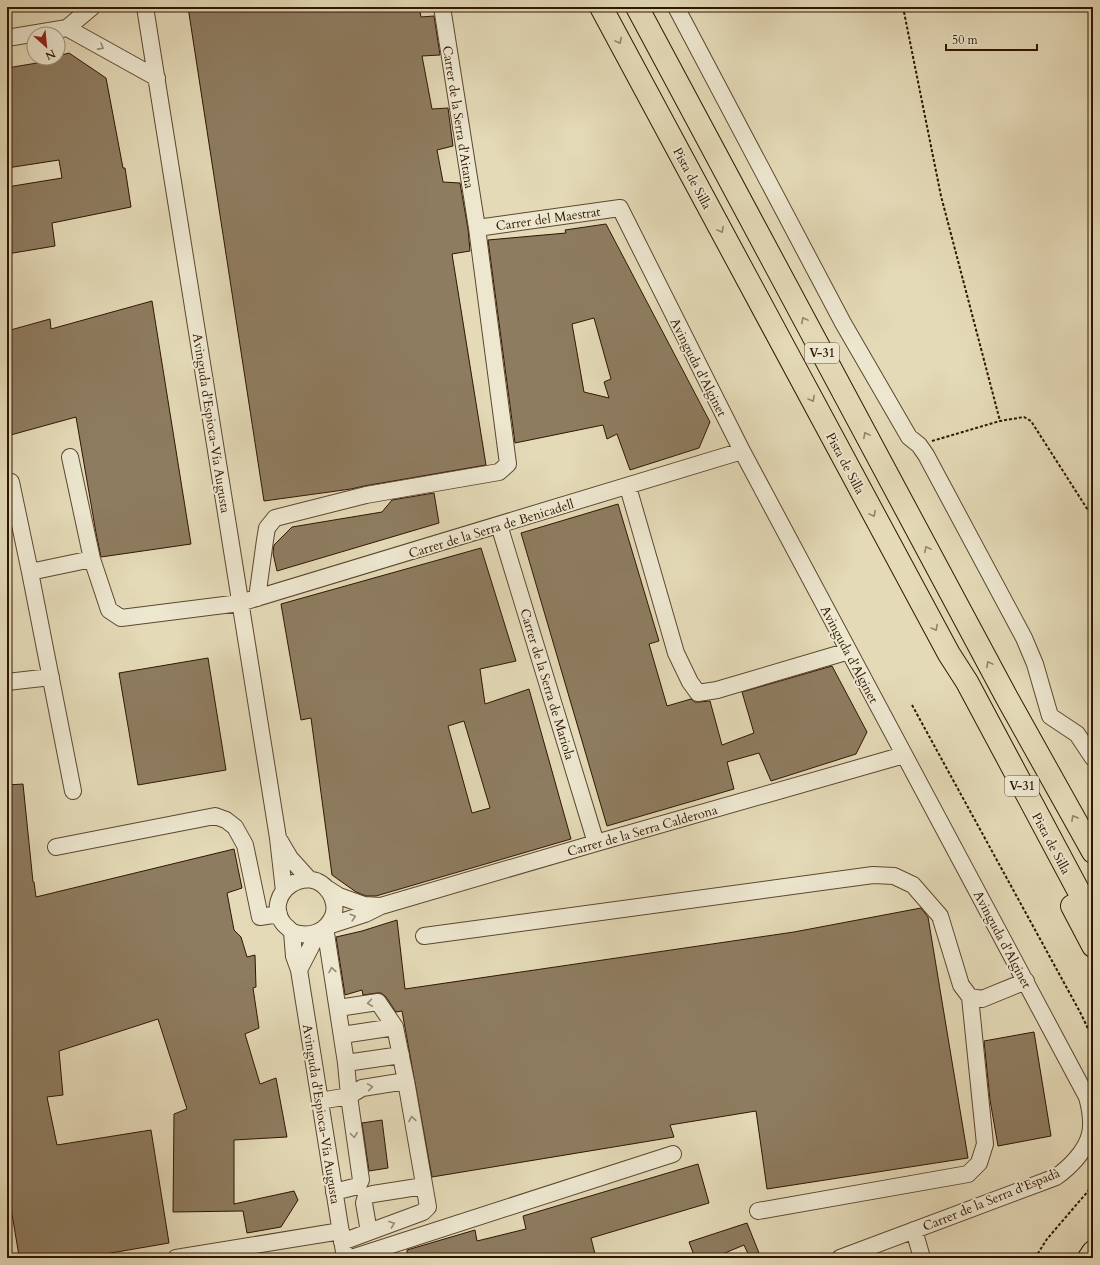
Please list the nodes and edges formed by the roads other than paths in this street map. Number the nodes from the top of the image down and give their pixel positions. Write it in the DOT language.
graph roads {
  1 [pos="92,7"];
  2 [pos="145,7"];
  3 [pos="442,7"];
  4 [pos="601,7"];
  5 [pos="637,7"];
  6 [pos="676,7"];
  7 [pos="67,28"];
  8 [pos="7,38"];
  9 [pos="157,78"];
  10 [pos="620,208"];
  11 [pos="476,228"];
  12 [pos="742,452"];
  13 [pos="70,457"];
  14 [pos="11,482"];
  15 [pos="628,487"];
  16 [pos="499,526"];
  17 [pos="92,559"];
  18 [pos="30,572"];
  19 [pos="257,598"];
  20 [pos="240,603"];
  21 [pos="849,651"];
  22 [pos="949,654"];
  23 [pos="50,677"];
  24 [pos="7,682"];
  25 [pos="904,755"];
  26 [pos="1093,758"];
  27 [pos="73,791"];
  28 [pos="278,838"];
  29 [pos="596,843"];
  30 [pos="56,847"];
  31 [pos="1093,852"];
  32 [pos="308,878"];
  33 [pos="328,889"];
  34 [pos="284,891"];
  35 [pos="381,906"];
  36 [pos="279,914"];
  37 [pos="1093,918"];
  38 [pos="322,930"];
  39 [pos="292,932"];
  40 [pos="424,936"];
  41 [pos="1093,946"];
  42 [pos="299,970"];
  43 [pos="1026,981"];
  44 [pos="970,997"];
  45 [pos="338,1008"];
  46 [pos="395,1027"];
  47 [pos="342,1035"];
  48 [pos="401,1055"];
  49 [pos="346,1063"];
  50 [pos="406,1081"];
  51 [pos="349,1096"];
  52 [pos="1087,1096"];
  53 [pos="320,1101"];
  54 [pos="673,1154"];
  55 [pos="424,1186"];
  56 [pos="334,1192"];
  57 [pos="758,1211"];
  58 [pos="914,1230"];
  59 [pos="369,1232"];
  60 [pos="341,1237"];
  61 [pos="1093,1252"];
  62 [pos="176,1258"];
  63 [pos="345,1258"];
  64 [pos="351,1258"];
  65 [pos="840,1258"];
  66 [pos="922,1258"];
  67 [pos="1089,1258"];
  1 -- 7 [label="street"];
  2 -- 9 [label="street, Avinguda d'Espioca-Vía Augusta"];
  3 -- 11 [label="street, Carrer de la Serra d'Aitana"];
  4 -- 22 [label="highway, Pista de Silla / V-31, one-way"];
  31 -- 5 [label="highway, V-31, one-way"];
  6 -- 26 [label="street"];
  7 -- 8 [label="street"];
  7 -- 9 [label="street, one-way"];
  9 -- 20 [label="street, Avinguda d'Espioca-Vía Augusta"];
  10 -- 11 [label="street, Carrer del Maestrat"];
  10 -- 12 [label="street, Avinguda d'Alginet"];
  11 -- 19 [label="street, Carrer de la Serra d'Aitana"];
  12 -- 15 [label="street, Carrer de la Serra de Benicadell"];
  12 -- 21 [label="street, Avinguda d'Alginet"];
  13 -- 17 [label="street, Carrer de la Serra de Benicadell"];
  14 -- 18 [label="street"];
  15 -- 16 [label="street, Carrer de la Serra de Benicadell"];
  15 -- 21 [label="street"];
  16 -- 19 [label="street, Carrer de la Serra de Benicadell"];
  16 -- 29 [label="street, Carrer de la Serra de Mariola"];
  17 -- 18 [label="street"];
  17 -- 20 [label="street, Carrer de la Serra de Benicadell"];
  18 -- 23 [label="street"];
  19 -- 20 [label="street, Carrer de la Serra de Benicadell"];
  20 -- 28 [label="street, Avinguda d'Espioca-Vía Augusta"];
  21 -- 25 [label="street, Avinguda d'Alginet"];
  22 -- 37 [label="highway, Pista de Silla / V-31"];
  22 -- 41 [label="highway"];
  23 -- 24 [label="street"];
  23 -- 27 [label="street"];
  25 -- 29 [label="street, Carrer de la Serra Calderona"];
  25 -- 43 [label="street, Avinguda d'Alginet"];
  28 -- 32 [label="street"];
  28 -- 34 [label="street, Avinguda d'Espioca-Vía Augusta"];
  29 -- 35 [label="street, Carrer de la Serra Calderona"];
  30 -- 36 [label="street"];
  32 -- 33 [label="street"];
  32 -- 34 [label="street"];
  33 -- 35 [label="street, Carrer de la Serra Calderona"];
  33 -- 38 [label="street"];
  34 -- 36 [label="street"];
  38 -- 35 [label="street, Carrer de la Serra Calderona, one-way"];
  36 -- 39 [label="street"];
  38 -- 39 [label="street"];
  38 -- 42 [label="street"];
  45 -- 38 [label="street, one-way"];
  39 -- 42 [label="street, Avinguda d'Espioca-Vía Augusta"];
  40 -- 44 [label="street"];
  42 -- 53 [label="street, Avinguda d'Espioca-Vía Augusta"];
  43 -- 44 [label="street"];
  43 -- 52 [label="street, Avinguda d'Alginet"];
  44 -- 57 [label="street"];
  46 -- 45 [label="street, one-way"];
  45 -- 47 [label="street"];
  46 -- 47 [label="street"];
  46 -- 48 [label="street"];
  47 -- 49 [label="street"];
  48 -- 49 [label="street"];
  48 -- 50 [label="street"];
  49 -- 51 [label="street"];
  51 -- 50 [label="street, one-way"];
  55 -- 50 [label="street, one-way"];
  51 -- 53 [label="street"];
  51 -- 56 [label="street, one-way"];
  52 -- 58 [label="street, Carrer de la Serra d'Espadà"];
  53 -- 56 [label="street, Avinguda d'Espioca-Vía Augusta"];
  54 -- 64 [label="street"];
  59 -- 55 [label="street, one-way"];
  55 -- 59 [label="street"];
  56 -- 60 [label="street, Avinguda d'Espioca-Vía Augusta"];
  58 -- 65 [label="street, Carrer de la Serra d'Espadà"];
  58 -- 66 [label="street"];
  59 -- 60 [label="street"];
  60 -- 62 [label="street"];
  60 -- 63 [label="street, Avinguda d'Espioca-Vía Augusta"];
  61 -- 67 [label="highway"];
}
